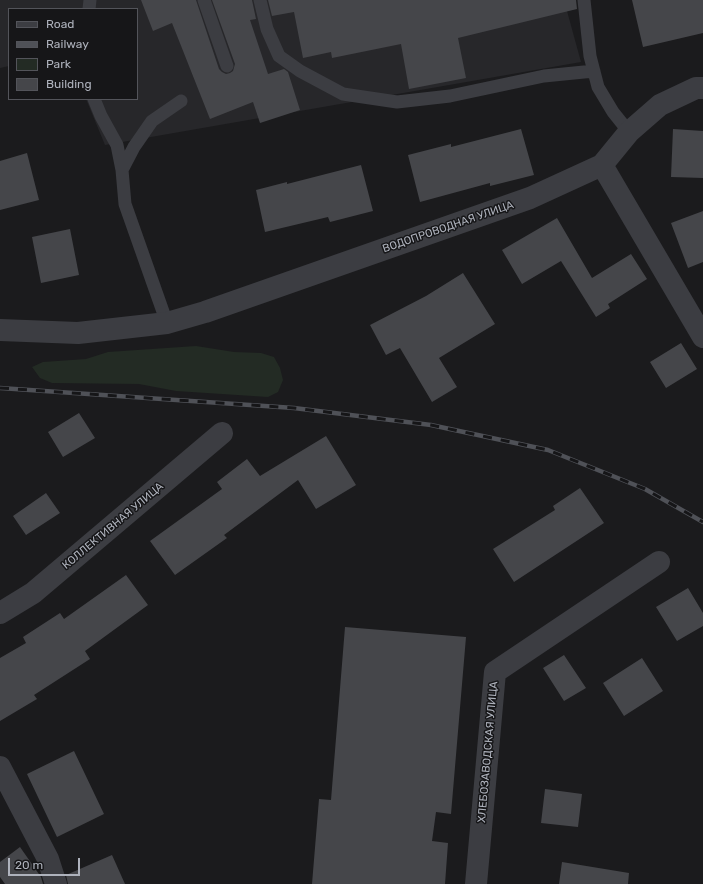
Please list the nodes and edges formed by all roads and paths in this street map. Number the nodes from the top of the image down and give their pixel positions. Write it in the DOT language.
graph roads {
  1 [pos="204,0"];
  2 [pos="260,0"];
  3 [pos="584,0"];
  4 [pos="227,66"];
  5 [pos="594,71"];
  6 [pos="703,88"];
  7 [pos="94,100"];
  8 [pos="181,101"];
  9 [pos="629,132"];
  10 [pos="602,165"];
  11 [pos="122,170"];
  12 [pos="167,323"];
  13 [pos="0,330"];
  14 [pos="703,336"];
  15 [pos="222,433"];
  16 [pos="659,562"];
  17 [pos="0,613"];
  18 [pos="0,767"];
  19 [pos="56,884"];
  20 [pos="476,884"];
  1 -- 4 [label="lane"];
  2 -- 5 [label="lane"];
  3 -- 5 [label="lane"];
  5 -- 9 [label="lane"];
  6 -- 9 [label="street, ВОДОПРОВОДНАЯ УЛИЦА"];
  7 -- 11 [label="lane"];
  8 -- 11 [label="lane"];
  9 -- 10 [label="street, ВОДОПРОВОДНАЯ УЛИЦА"];
  10 -- 12 [label="street, ВОДОПРОВОДНАЯ УЛИЦА"];
  10 -- 14 [label="street"];
  11 -- 12 [label="lane"];
  12 -- 13 [label="street, ВОДОПРОВОДНАЯ УЛИЦА"];
  15 -- 17 [label="street, КОЛЛЕКТИВНАЯ УЛИЦА"];
  16 -- 20 [label="street, ХЛЕБОЗАВОДСКАЯ УЛИЦА"];
  18 -- 19 [label="street"];
}
